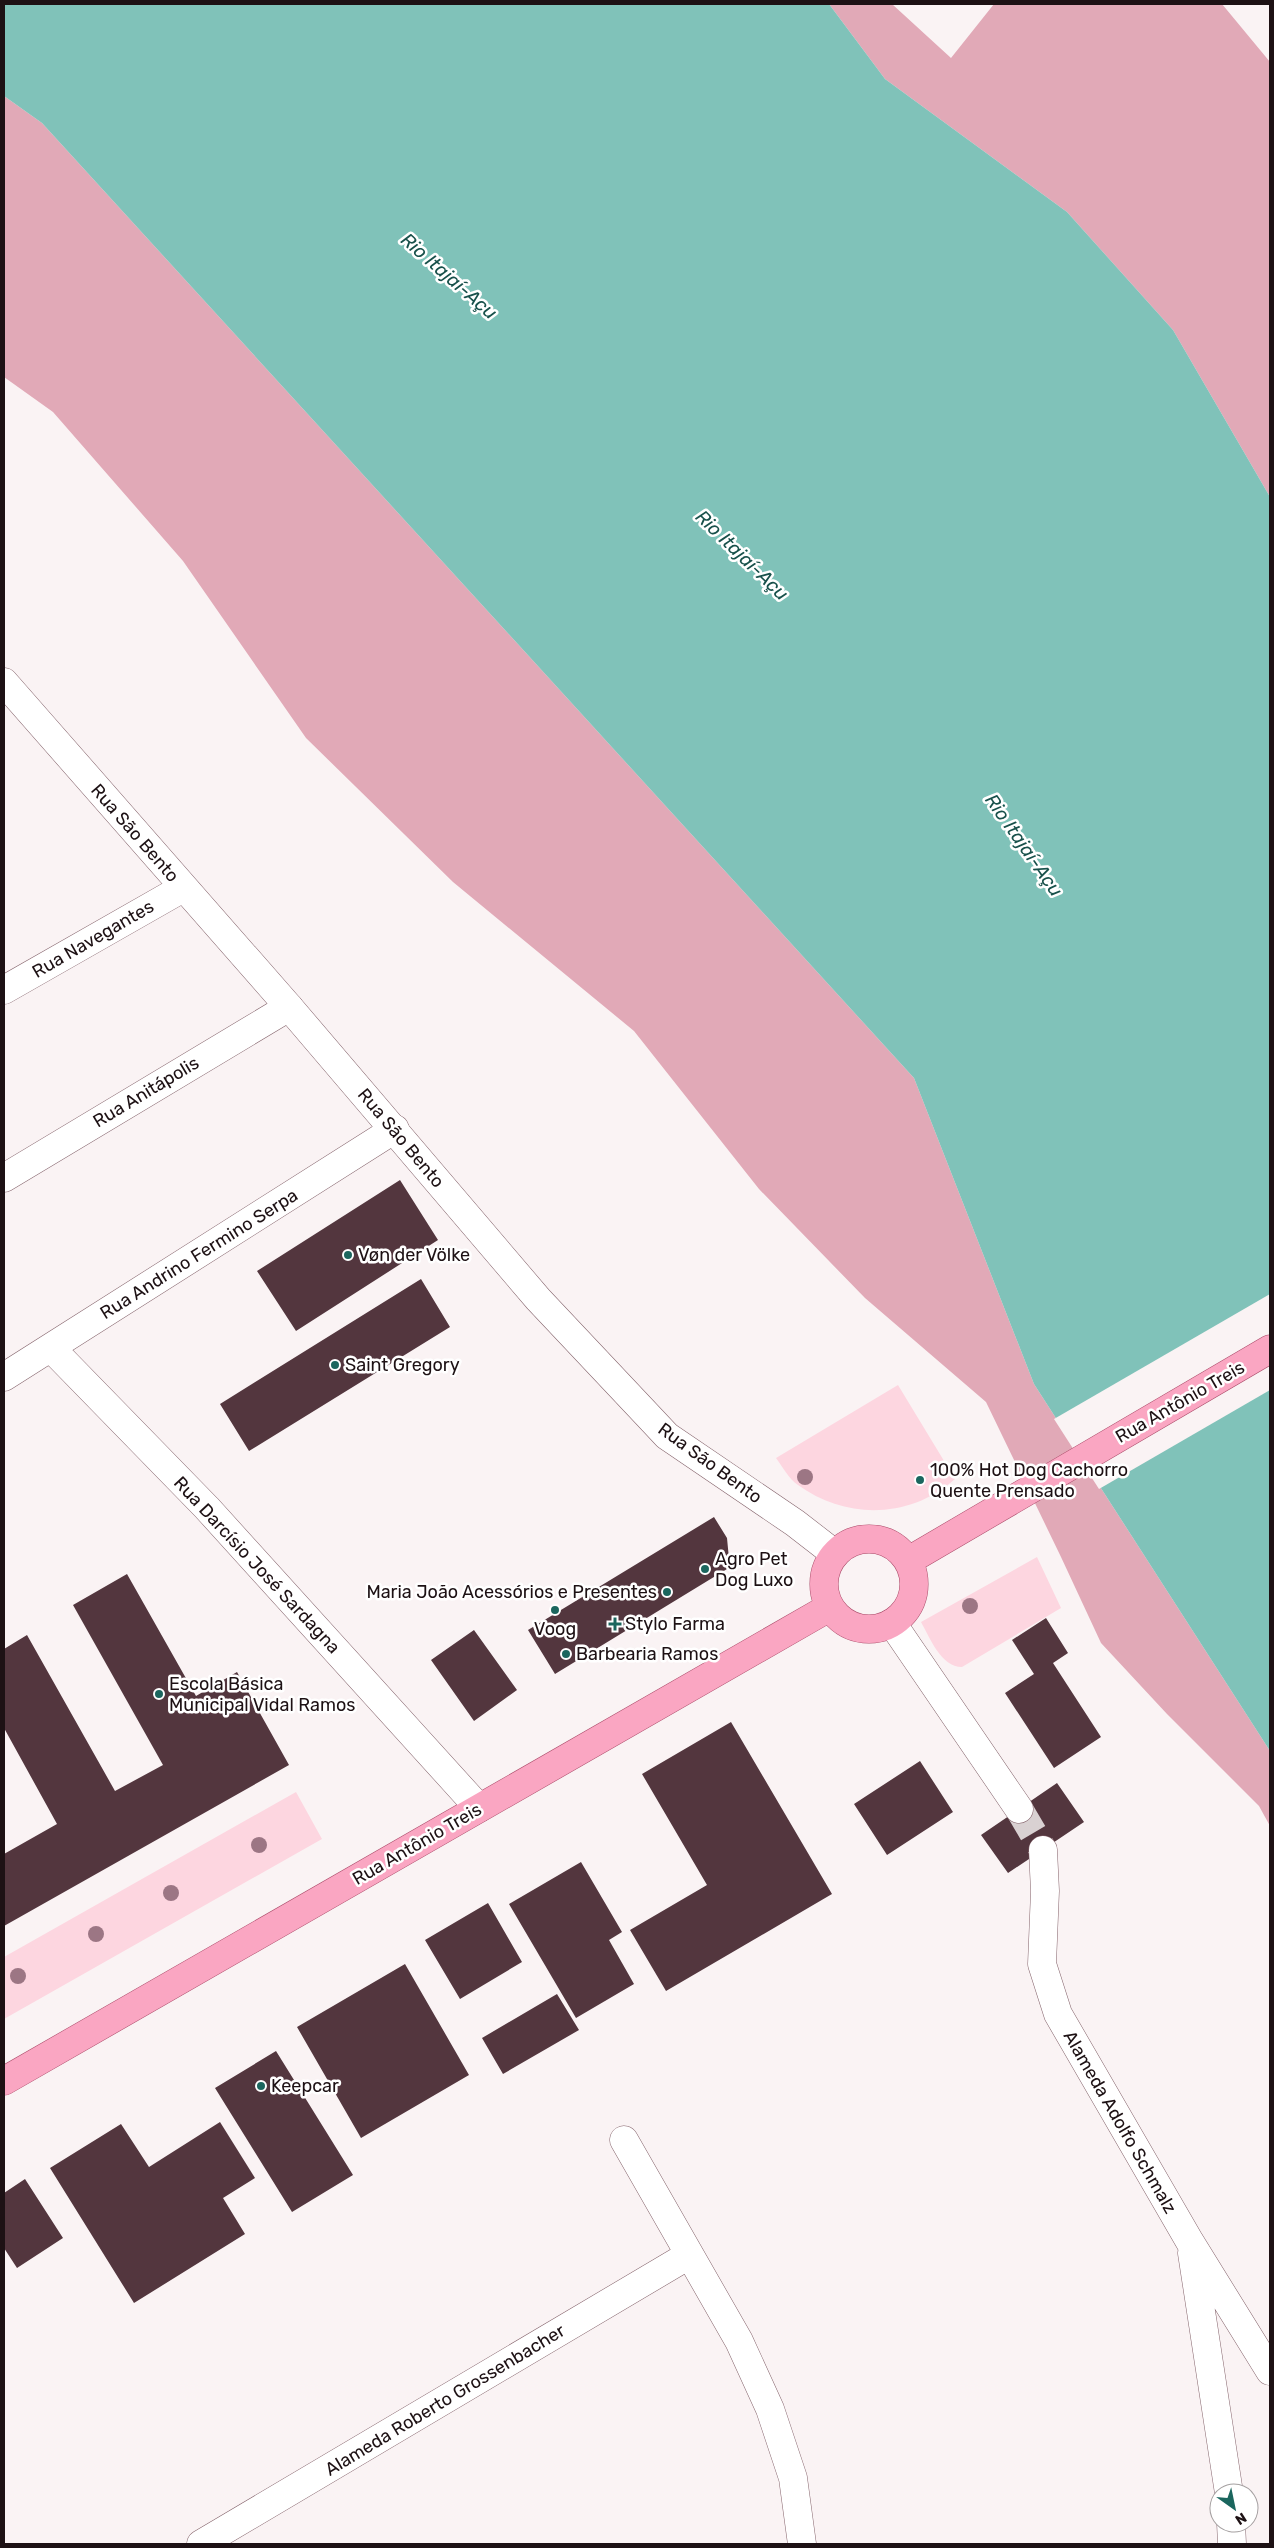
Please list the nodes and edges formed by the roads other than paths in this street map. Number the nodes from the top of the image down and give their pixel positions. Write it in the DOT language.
graph roads {
  1 [pos="4,682"];
  2 [pos="183,888"];
  3 [pos="4,990"];
  4 [pos="289,1007"];
  5 [pos="395,1129"];
  6 [pos="4,1178"];
  7 [pos="51,1348"];
  8 [pos="1270,1350"];
  9 [pos="4,1377"];
  10 [pos="835,1554"];
  11 [pos="908,1561"];
  12 [pos="830,1607"];
  13 [pos="892,1623"];
  14 [pos="479,1808"];
  15 [pos="1019,1809"];
  16 [pos="1043,1850"];
  17 [pos="4,2081"];
  18 [pos="624,2140"];
  19 [pos="1190,2242"];
  20 [pos="689,2255"];
  21 [pos="1270,2371"];
  22 [pos="1227,2483"];
  23 [pos="201,2544"];
  24 [pos="802,2544"];
  1 -- 2 [label="street, Rua São Bento"];
  2 -- 3 [label="street, Rua Navegantes"];
  2 -- 4 [label="street, Rua São Bento"];
  4 -- 5 [label="street, Rua São Bento"];
  4 -- 6 [label="street, Rua Anitápolis"];
  5 -- 7 [label="street, Rua Andrino Fermino Serpa"];
  5 -- 10 [label="street, Rua São Bento"];
  7 -- 9 [label="street, Rua Andrino Fermino Serpa"];
  7 -- 14 [label="street, Rua Darcísio José Sardagna"];
  8 -- 11 [label="main road, Rua Antônio Treis"];
  10 -- 11 [label="main road"];
  10 -- 12 [label="main road"];
  11 -- 13 [label="main road"];
  12 -- 13 [label="main road"];
  12 -- 14 [label="main road, Rua Antônio Treis"];
  13 -- 15 [label="street"];
  14 -- 17 [label="main road, Rua Antônio Treis"];
  16 -- 19 [label="street, Alameda Adolfo Schmalz"];
  18 -- 20 [label="street"];
  19 -- 21 [label="street, Alameda Adolfo Schmalz"];
  19 -- 22 [label="street"];
  20 -- 23 [label="street, Alameda Roberto Grossenbacher"];
  20 -- 24 [label="street"];
}
